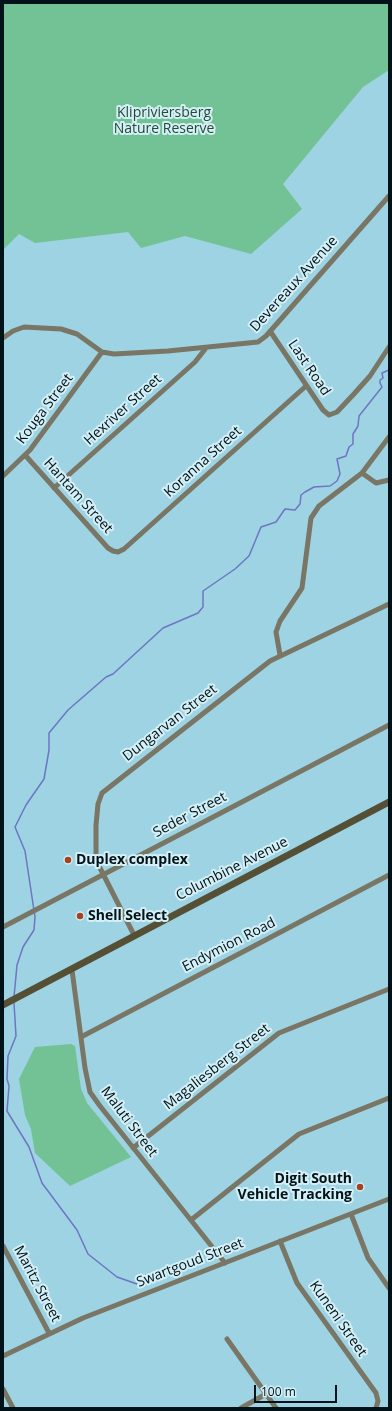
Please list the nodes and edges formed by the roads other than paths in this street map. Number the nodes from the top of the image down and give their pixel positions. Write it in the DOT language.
graph roads {
  1 [pos="389,196"];
  2 [pos="270,331"];
  3 [pos="3,338"];
  4 [pos="389,347"];
  5 [pos="206,348"];
  6 [pos="102,352"];
  7 [pos="306,386"];
  8 [pos="389,437"];
  9 [pos="25,455"];
  10 [pos="362,472"];
  11 [pos="3,476"];
  12 [pos="389,480"];
  13 [pos="54,488"];
  14 [pos="113,551"];
  15 [pos="389,604"];
  16 [pos="280,655"];
  17 [pos="389,725"];
  18 [pos="389,802"];
  19 [pos="102,875"];
  20 [pos="389,875"];
  21 [pos="3,927"];
  22 [pos="134,935"];
  23 [pos="72,970"];
  24 [pos="389,989"];
  25 [pos="3,1006"];
  26 [pos="81,1037"];
  27 [pos="389,1098"];
  28 [pos="133,1148"];
  29 [pos="389,1199"];
  30 [pos="351,1214"];
  31 [pos="191,1220"];
  32 [pos="280,1241"];
  33 [pos="3,1246"];
  34 [pos="225,1263"];
  35 [pos="389,1288"];
  36 [pos="49,1333"];
  37 [pos="227,1339"];
  38 [pos="3,1356"];
  39 [pos="3,1389"];
  40 [pos="266,1394"];
  41 [pos="13,1408"];
  42 [pos="241,1408"];
  43 [pos="276,1408"];
  44 [pos="376,1408"];
  1 -- 2 [label="street, Devereaux Avenue"];
  2 -- 5 [label="street, Devereaux Avenue"];
  2 -- 7 [label="street, Last Road"];
  3 -- 6 [label="street"];
  4 -- 7 [label="street, Last Road"];
  5 -- 6 [label="street, Devereaux Avenue"];
  5 -- 13 [label="street, Hexriver Street"];
  6 -- 9 [label="street, Kouga Street"];
  7 -- 14 [label="street, Koranna Street"];
  8 -- 10 [label="street"];
  9 -- 11 [label="street, Kouga Street"];
  9 -- 13 [label="street, Hantam Street"];
  10 -- 12 [label="street"];
  10 -- 16 [label="street"];
  13 -- 14 [label="street, Hantam Street"];
  15 -- 16 [label="street, Dungarvan Street"];
  16 -- 19 [label="street, Dungarvan Street"];
  17 -- 19 [label="street, Seder Street"];
  18 -- 22 [label="main road, Columbine Avenue"];
  19 -- 21 [label="street, Seder Street"];
  19 -- 22 [label="street, Dungarvan Street"];
  20 -- 26 [label="street, Endymion Road"];
  22 -- 23 [label="main road, Columbine Avenue"];
  23 -- 25 [label="main road, Columbine Avenue"];
  23 -- 26 [label="street, Maluti Street"];
  24 -- 28 [label="street, Magaliesberg Street"];
  26 -- 28 [label="street, Maluti Street"];
  27 -- 31 [label="street"];
  28 -- 31 [label="street, Maluti Street"];
  29 -- 30 [label="street, Swartgoud Street"];
  30 -- 32 [label="street, Swartgoud Street"];
  30 -- 35 [label="street"];
  31 -- 34 [label="street, Maluti Street"];
  32 -- 34 [label="street, Swartgoud Street"];
  32 -- 44 [label="street, Kuneni Street"];
  33 -- 36 [label="street, Maritz Street"];
  34 -- 36 [label="street, Swartgoud Street"];
  36 -- 38 [label="street, Swartgoud Street"];
  37 -- 40 [label="street"];
  39 -- 41 [label="street"];
  40 -- 42 [label="street"];
  40 -- 43 [label="street"];
}
